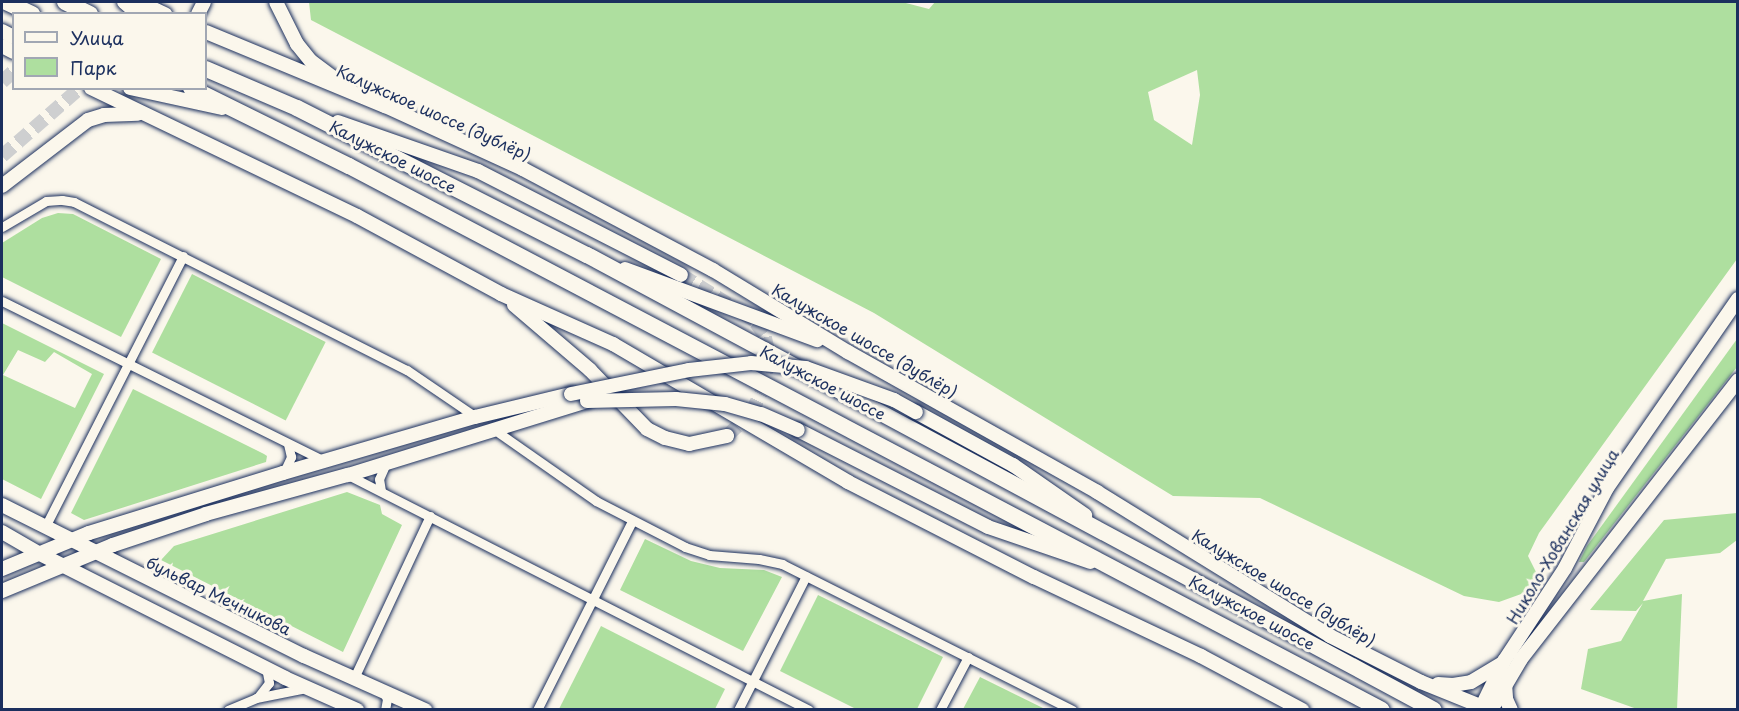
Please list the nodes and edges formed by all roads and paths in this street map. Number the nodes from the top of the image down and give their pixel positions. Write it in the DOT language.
graph roads {
  1 [pos="6,2"];
  2 [pos="65,2"];
  3 [pos="124,2"];
  4 [pos="139,2"];
  5 [pos="276,2"];
  6 [pos="28,12"];
  7 [pos="86,12"];
  8 [pos="136,12"];
  9 [pos="161,12"];
  10 [pos="207,32"];
  11 [pos="207,69"];
  12 [pos="95,90"];
  13 [pos="139,90"];
  14 [pos="195,90"];
  15 [pos="385,106"];
  16 [pos="297,108"];
  17 [pos="239,111"];
  18 [pos="148,116"];
  19 [pos="2,186"];
  20 [pos="2,227"];
  21 [pos="587,255"];
  22 [pos="183,256"];
  23 [pos="681,275"];
  24 [pos="501,294"];
  25 [pos="1737,299"];
  26 [pos="2,301"];
  27 [pos="848,351"];
  28 [pos="127,363"];
  29 [pos="1737,380"];
  30 [pos="473,415"];
  31 [pos="499,433"];
  32 [pos="727,436"];
  33 [pos="288,444"];
  34 [pos="326,461"];
  35 [pos="386,463"];
  36 [pos="283,473"];
  37 [pos="348,475"];
  38 [pos="381,491"];
  39 [pos="2,505"];
  40 [pos="430,516"];
  41 [pos="632,520"];
  42 [pos="45,527"];
  43 [pos="2,532"];
  44 [pos="71,541"];
  45 [pos="1128,546"];
  46 [pos="96,552"];
  47 [pos="40,554"];
  48 [pos="65,566"];
  49 [pos="2,569"];
  50 [pos="1120,573"];
  51 [pos="806,576"];
  52 [pos="2,591"];
  53 [pos="593,599"];
  54 [pos="968,657"];
  55 [pos="1504,662"];
  56 [pos="266,668"];
  57 [pos="354,678"];
  58 [pos="753,680"];
  59 [pos="1421,682"];
  60 [pos="1505,683"];
  61 [pos="309,688"];
  62 [pos="383,691"];
  63 [pos="256,698"];
  64 [pos="1486,709"];
  65 [pos="228,710"];
  66 [pos="357,710"];
  67 [pos="385,710"];
  68 [pos="424,710"];
  69 [pos="537,710"];
  70 [pos="738,710"];
  71 [pos="810,710"];
  72 [pos="940,710"];
  73 [pos="1072,710"];
  74 [pos="1302,710"];
  75 [pos="1382,710"];
  76 [pos="1434,710"];
  77 [pos="1511,710"];
  1 -- 6 [label="highway"];
  2 -- 7 [label="highway"];
  3 -- 8 [label="street"];
  4 -- 9 [label="street"];
  5 -- 15 [label="street"];
  10 -- 15 [label="street, Калужское шоссе (дублёр)"];
  11 -- 16 [label="highway, Калужское шоссе"];
  12 -- 18 [label="street"];
  13 -- 17 [label="street"];
  14 -- 17 [label="highway, Калужское шоссе"];
  15 -- 27 [label="street, Калужское шоссе (дублёр)"];
  16 -- 21 [label="highway, Калужское шоссе"];
  16 -- 23 [label="street"];
  17 -- 50 [label="highway, Калужское шоссе"];
  18 -- 19 [label="street"];
  18 -- 24 [label="street"];
  20 -- 22 [label="street"];
  21 -- 27 [label="street"];
  21 -- 45 [label="highway, Калужское шоссе"];
  22 -- 28 [label="street"];
  22 -- 30 [label="street"];
  24 -- 32 [label="street"];
  24 -- 74 [label="street"];
  25 -- 55 [label="street, Николо-Хованская улица"];
  26 -- 28 [label="street"];
  27 -- 59 [label="street, Калужское шоссе (дублёр)"];
  28 -- 33 [label="street"];
  28 -- 42 [label="street"];
  29 -- 60 [label="street, Николо-Хованская улица"];
  31 -- 41 [label="street"];
  33 -- 34 [label="street"];
  33 -- 36 [label="street"];
  34 -- 36 [label="street"];
  34 -- 45 [label="street, bridge"];
  35 -- 37 [label="street"];
  35 -- 38 [label="street"];
  35 -- 50 [label="street, bridge"];
  36 -- 44 [label="street"];
  37 -- 38 [label="street"];
  37 -- 46 [label="street"];
  38 -- 40 [label="street"];
  39 -- 42 [label="street, бульвар Мечникова"];
  40 -- 53 [label="street"];
  40 -- 57 [label="street"];
  41 -- 51 [label="street"];
  41 -- 53 [label="street"];
  42 -- 44 [label="street, бульвар Мечникова"];
  43 -- 47 [label="street"];
  44 -- 46 [label="street, бульвар Мечникова"];
  44 -- 47 [label="street"];
  45 -- 76 [label="highway, Калужское шоссе"];
  46 -- 48 [label="street"];
  46 -- 57 [label="street, бульвар Мечникова"];
  47 -- 48 [label="street"];
  47 -- 49 [label="street"];
  48 -- 52 [label="street"];
  48 -- 56 [label="street"];
  50 -- 75 [label="highway, Калужское шоссе"];
  51 -- 54 [label="street"];
  51 -- 58 [label="street"];
  53 -- 58 [label="street"];
  53 -- 69 [label="street"];
  54 -- 72 [label="street"];
  54 -- 73 [label="street"];
  55 -- 59 [label="street"];
  55 -- 64 [label="street, Николо-Хованская улица"];
  56 -- 61 [label="street"];
  56 -- 63 [label="street"];
  57 -- 62 [label="street, бульвар Мечникова"];
  58 -- 70 [label="street"];
  58 -- 71 [label="street"];
  59 -- 64 [label="street, Калужское шоссе (дублёр)"];
  60 -- 64 [label="street, Николо-Хованская улица"];
  60 -- 77 [label="street"];
  61 -- 63 [label="street"];
  61 -- 66 [label="street"];
  62 -- 67 [label="street"];
  62 -- 68 [label="street, бульвар Мечникова"];
  63 -- 65 [label="street"];
}
